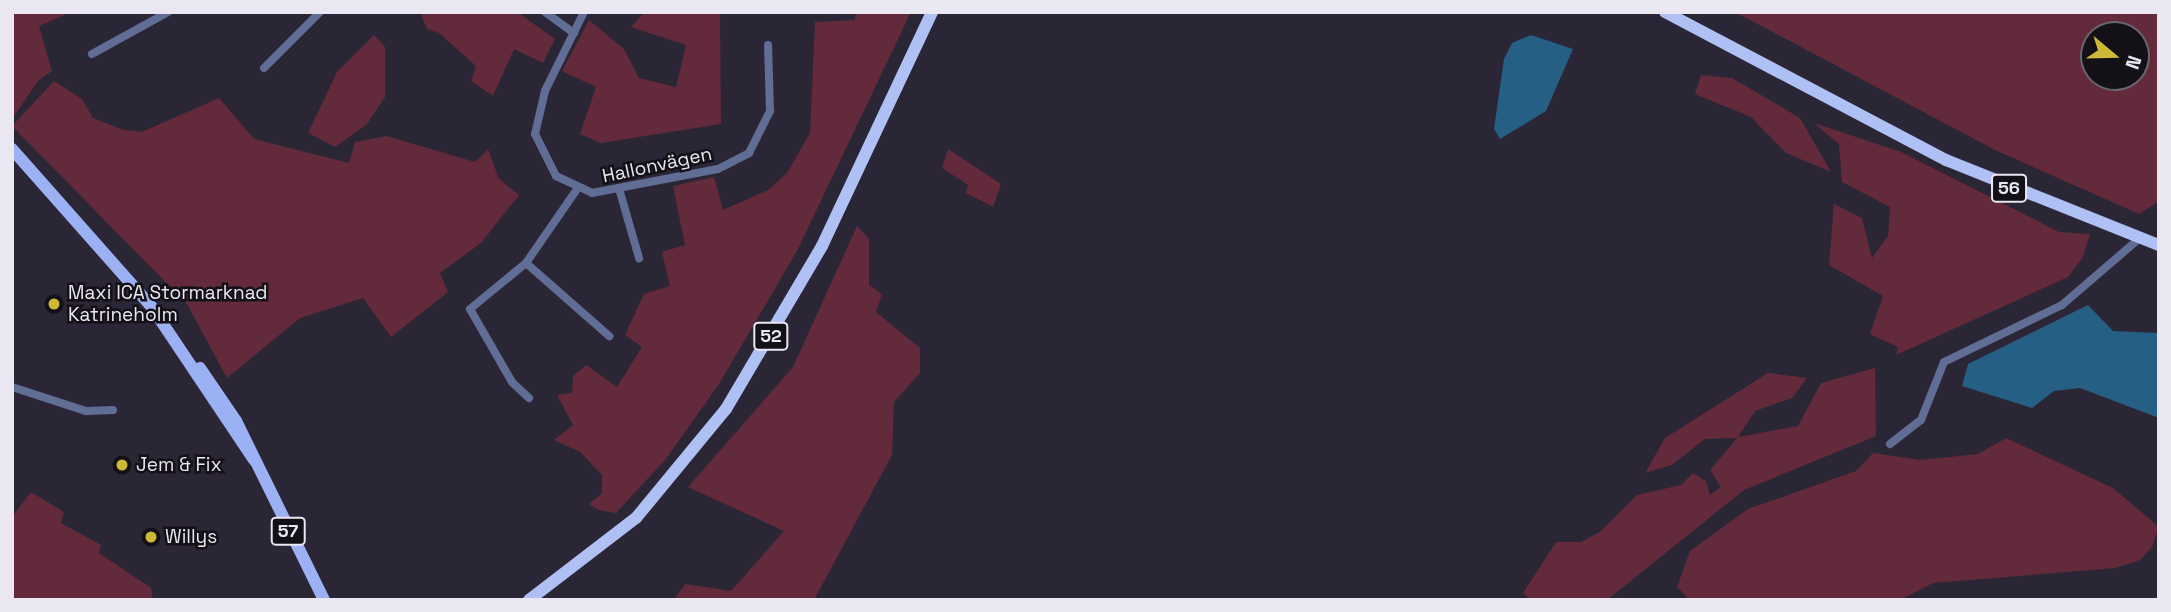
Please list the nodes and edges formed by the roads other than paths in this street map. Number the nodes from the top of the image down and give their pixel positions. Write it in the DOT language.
graph roads {
  1 [pos="168,12"];
  2 [pos="320,12"];
  3 [pos="545,12"];
  4 [pos="584,12"];
  5 [pos="932,12"];
  6 [pos="1665,12"];
  7 [pos="574,33"];
  8 [pos="768,45"];
  9 [pos="92,54"];
  10 [pos="264,68"];
  11 [pos="12,149"];
  12 [pos="12,161"];
  13 [pos="41,181"];
  14 [pos="576,189"];
  15 [pos="620,192"];
  16 [pos="2140,238"];
  17 [pos="2159,245"];
  18 [pos="639,258"];
  19 [pos="526,264"];
  20 [pos="609,336"];
  21 [pos="12,387"];
  22 [pos="529,398"];
  23 [pos="113,410"];
  24 [pos="1890,443"];
  25 [pos="324,600"];
  26 [pos="529,600"];
  1 -- 9 [label="street"];
  2 -- 10 [label="street"];
  3 -- 7 [label="street"];
  4 -- 7 [label="street, Hallonvägen"];
  5 -- 26 [label="highway, 52"];
  6 -- 16 [label="highway, 56"];
  7 -- 14 [label="street, Hallonvägen"];
  8 -- 15 [label="street, Hallonvägen"];
  11 -- 13 [label="main road, 57"];
  12 -- 13 [label="main road, 57"];
  13 -- 25 [label="main road, 57"];
  14 -- 15 [label="street, Hallonvägen"];
  14 -- 19 [label="street"];
  15 -- 18 [label="street"];
  16 -- 17 [label="highway, 56"];
  16 -- 24 [label="street"];
  19 -- 20 [label="street"];
  19 -- 22 [label="street"];
  21 -- 23 [label="street"];
}
